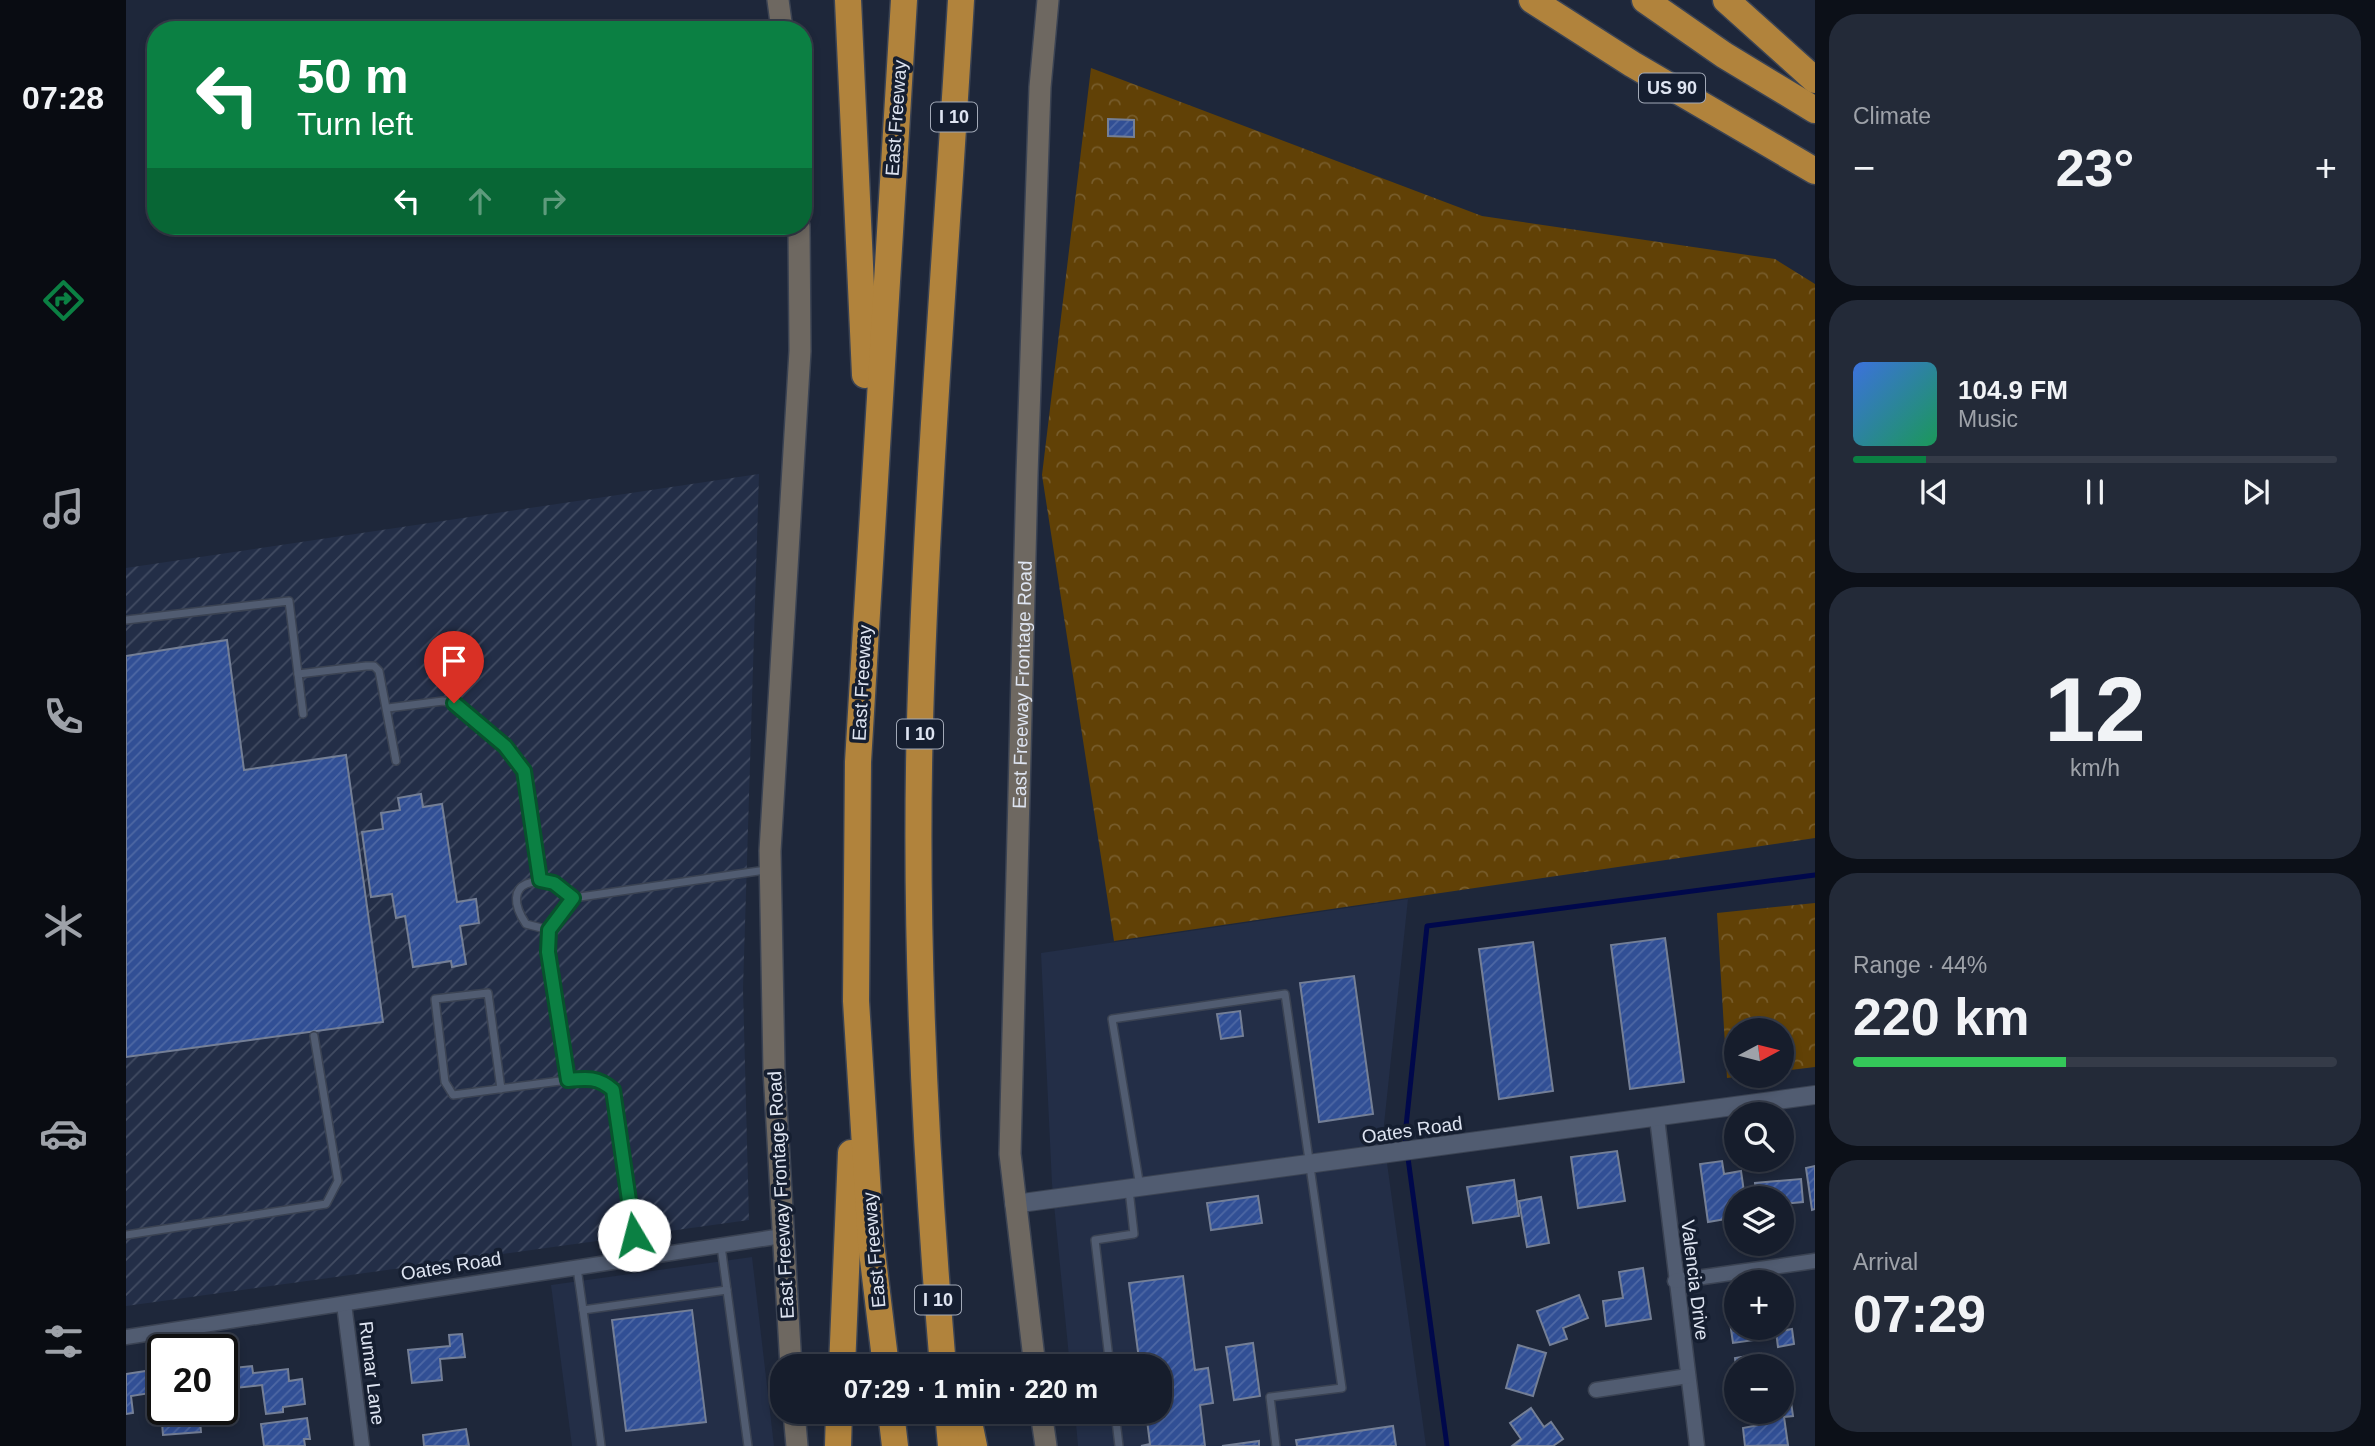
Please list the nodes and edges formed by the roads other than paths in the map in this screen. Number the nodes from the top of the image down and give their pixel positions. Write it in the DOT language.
graph roads {
  1 [pos="778,0"];
  2 [pos="848,0"];
  3 [pos="904,0"];
  4 [pos="961,0"];
  5 [pos="976,0"];
  6 [pos="1048,0"];
  7 [pos="1532,0"];
  8 [pos="1645,0"];
  9 [pos="1726,0"];
  10 [pos="781,21"];
  11 [pos="1815,80"];
  12 [pos="1815,110"];
  13 [pos="1815,171"];
  14 [pos="947,234"];
  15 [pos="799,235"];
  16 [pos="871,510"];
  17 [pos="126,621"];
  18 [pos="298,674"];
  19 [pos="388,708"];
  20 [pos="303,714"];
  21 [pos="396,761"];
  22 [pos="771,869"];
  23 [pos="540,880"];
  24 [pos="573,898"];
  25 [pos="549,930"];
  26 [pos="856,1001"];
  27 [pos="314,1036"];
  28 [pos="568,1080"];
  29 [pos="501,1089"];
  30 [pos="1815,1096"];
  31 [pos="1657,1118"];
  32 [pos="1312,1165"];
  33 [pos="1135,1188"];
  34 [pos="1014,1205"];
  35 [pos="932,1234"];
  36 [pos="126,1235"];
  37 [pos="782,1236"];
  38 [pos="722,1246"];
  39 [pos="637,1259"];
  40 [pos="1815,1261"];
  41 [pos="577,1268"];
  42 [pos="1675,1281"];
  43 [pos="727,1290"];
  44 [pos="344,1304"];
  45 [pos="583,1310"];
  46 [pos="126,1336"];
  47 [pos="790,1354"];
  48 [pos="842,1354"];
  49 [pos="884,1354"];
  50 [pos="942,1354"];
  51 [pos="955,1354"];
  52 [pos="1033,1354"];
  53 [pos="1108,1354"];
  54 [pos="1688,1376"];
  55 [pos="1596,1390"];
  56 [pos="795,1424"];
  57 [pos="839,1424"];
  58 [pos="892,1424"];
  59 [pos="949,1424"];
  60 [pos="969,1424"];
  61 [pos="1043,1424"];
  62 [pos="1116,1424"];
  63 [pos="362,1446"];
  64 [pos="601,1446"];
  65 [pos="748,1446"];
  66 [pos="797,1446"];
  67 [pos="838,1446"];
  68 [pos="895,1446"];
  69 [pos="951,1446"];
  70 [pos="974,1446"];
  71 [pos="1046,1446"];
  72 [pos="1119,1446"];
  73 [pos="1276,1446"];
  74 [pos="1697,1446"];
  1 -- 10 [label="main road"];
  2 -- 16 [label="highway"];
  3 -- 16 [label="highway, East Freeway"];
  4 -- 14 [label="highway, I 10"];
  5 -- 14 [label="highway"];
  6 -- 34 [label="main road, East Freeway Frontage Road"];
  7 -- 13 [label="highway, US 90"];
  8 -- 12 [label="highway, US 90"];
  9 -- 11 [label="highway"];
  14 -- 35 [label="highway, I 10"];
  15 -- 22 [label="main road, East Freeway Frontage Road"];
  16 -- 26 [label="highway, East Freeway"];
  17 -- 18 [label="lane"];
  18 -- 19 [label="lane"];
  18 -- 20 [label="lane"];
  19 -- 21 [label="lane"];
  19 -- 23 [label="lane"];
  22 -- 24 [label="lane"];
  22 -- 37 [label="main road, East Freeway Frontage Road"];
  23 -- 24 [label="lane"];
  23 -- 25 [label="lane"];
  24 -- 25 [label="lane"];
  25 -- 28 [label="lane"];
  26 -- 48 [label="highway"];
  26 -- 49 [label="highway, East Freeway"];
  27 -- 36 [label="lane"];
  28 -- 29 [label="lane"];
  28 -- 39 [label="lane"];
  29 -- 29 [label="lane"];
  30 -- 31 [label="street, Oates Road"];
  31 -- 32 [label="street, Oates Road"];
  31 -- 42 [label="street, Valencia Drive"];
  32 -- 33 [label="street, Oates Road"];
  32 -- 33 [label="lane"];
  32 -- 73 [label="lane"];
  33 -- 34 [label="street, Oates Road"];
  33 -- 53 [label="lane"];
  34 -- 52 [label="main road, East Freeway Frontage Road"];
  35 -- 50 [label="highway, I 10"];
  35 -- 51 [label="highway"];
  37 -- 38 [label="street, Oates Road"];
  37 -- 47 [label="main road, East Freeway Frontage Road"];
  38 -- 39 [label="street, Oates Road"];
  38 -- 43 [label="lane"];
  39 -- 41 [label="street, Oates Road"];
  40 -- 42 [label="street"];
  41 -- 44 [label="street, Oates Road"];
  41 -- 45 [label="lane"];
  42 -- 54 [label="street, Valencia Drive"];
  43 -- 45 [label="lane"];
  43 -- 65 [label="lane"];
  44 -- 46 [label="street, Oates Road"];
  44 -- 63 [label="street, Rumar Lane"];
  45 -- 64 [label="lane"];
  54 -- 55 [label="street"];
  54 -- 74 [label="street, Valencia Drive"];
  56 -- 66 [label="main road"];
  57 -- 67 [label="highway"];
  58 -- 68 [label="highway"];
  59 -- 69 [label="highway"];
  60 -- 70 [label="highway"];
  61 -- 71 [label="main road"];
  62 -- 72 [label="lane"];
}
